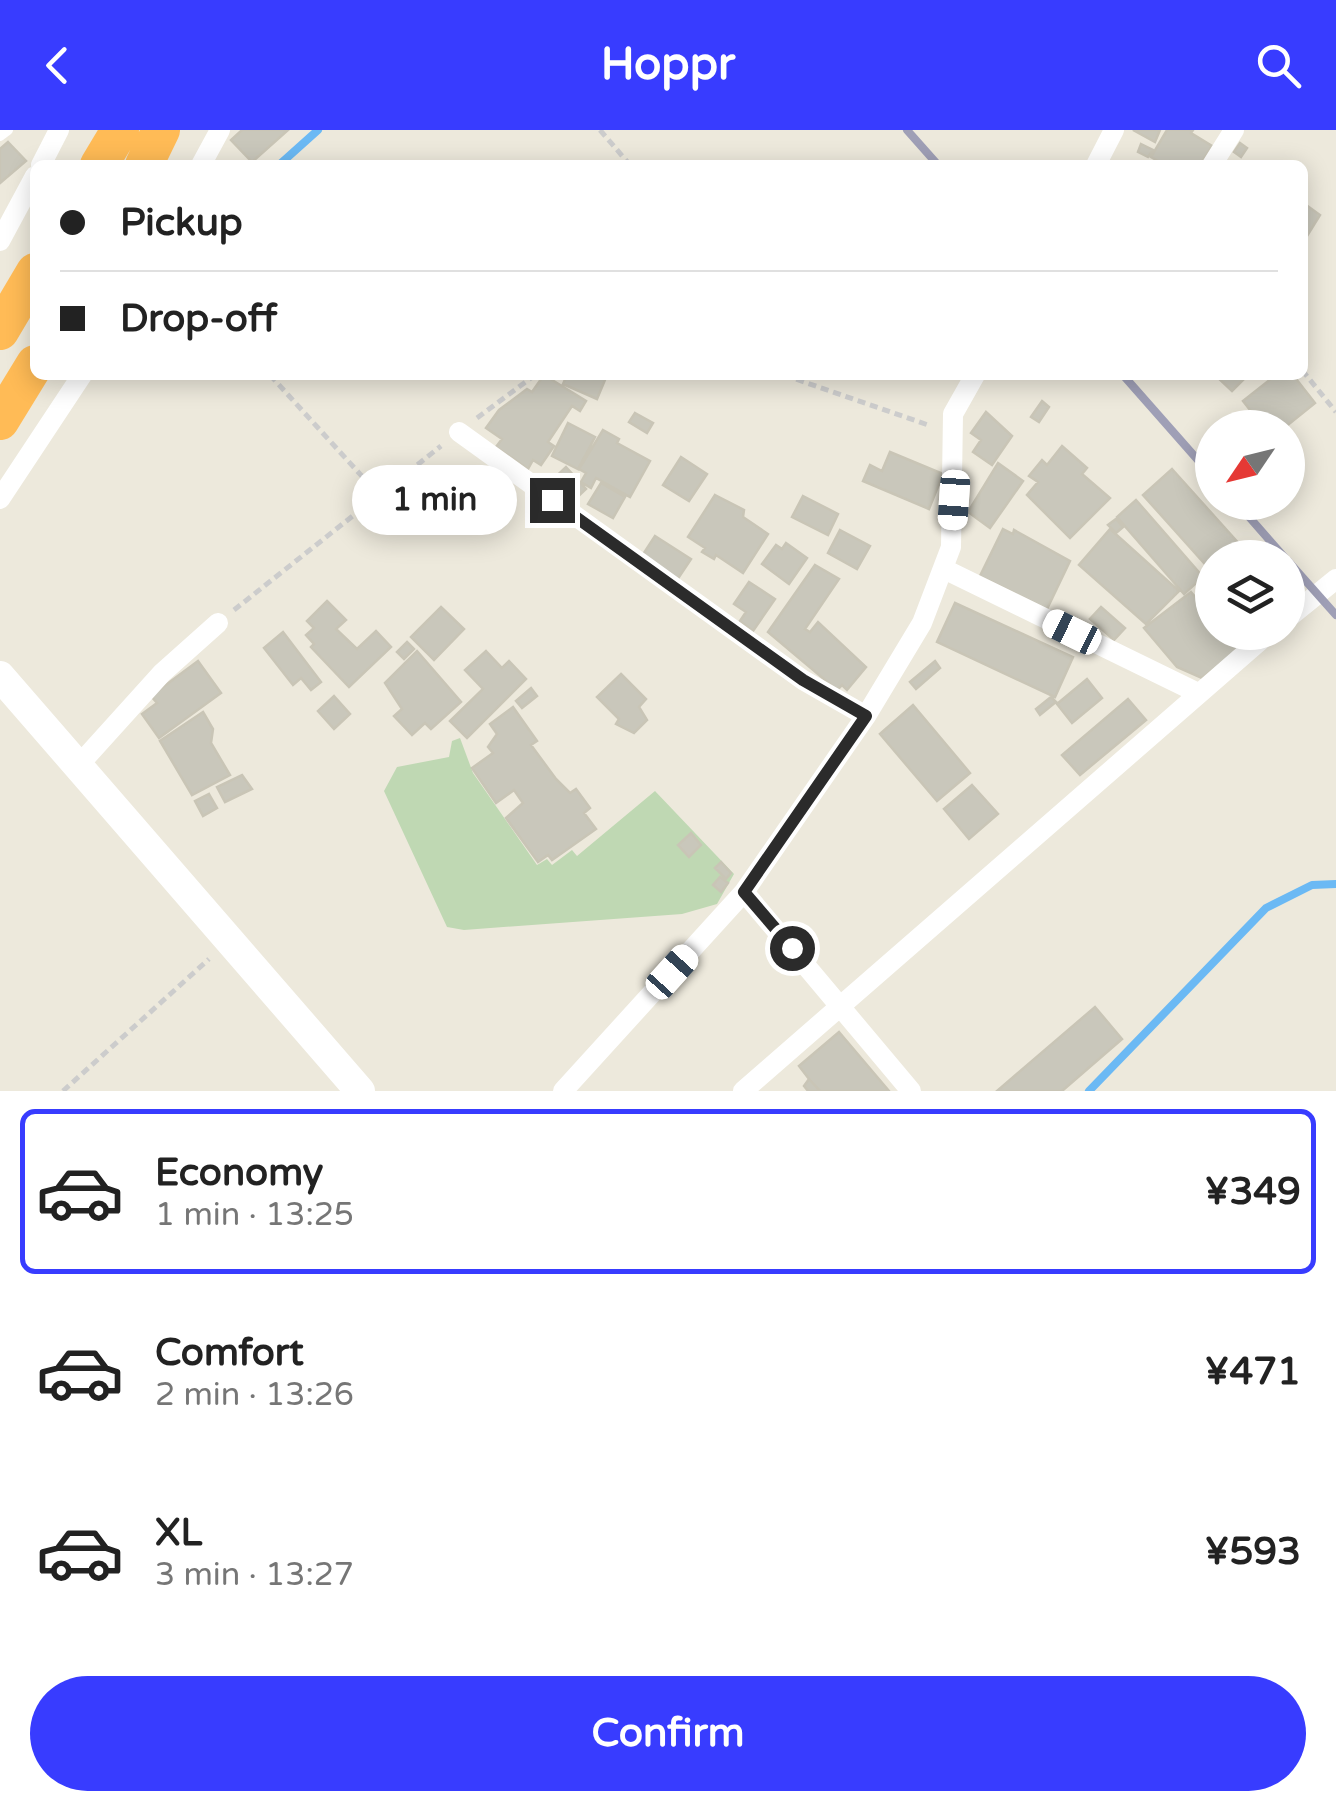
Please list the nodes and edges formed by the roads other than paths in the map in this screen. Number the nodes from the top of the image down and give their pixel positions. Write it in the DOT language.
graph roads {
  1 [pos="8,130"];
  2 [pos="59,130"];
  3 [pos="120,130"];
  4 [pos="161,130"];
  5 [pos="220,130"];
  6 [pos="1114,130"];
  7 [pos="1234,130"];
  8 [pos="0,136"];
  9 [pos="44,160"];
  10 [pos="102,160"];
  11 [pos="146,160"];
  12 [pos="204,160"];
  13 [pos="1099,160"];
  14 [pos="1215,160"];
  15 [pos="30,185"];
  16 [pos="0,241"];
  17 [pos="30,280"];
  18 [pos="0,331"];
  19 [pos="30,372"];
  20 [pos="79,380"];
  21 [pos="971,380"];
  22 [pos="0,421"];
  23 [pos="458,432"];
  24 [pos="0,500"];
  25 [pos="946,570"];
  26 [pos="1336,579"];
  27 [pos="1305,604"];
  28 [pos="218,623"];
  29 [pos="1249,650"];
  30 [pos="0,676"];
  31 [pos="1198,693"];
  32 [pos="866,716"];
  33 [pos="78,766"];
  34 [pos="744,892"];
  35 [pos="839,1005"];
  36 [pos="360,1091"];
  37 [pos="563,1091"];
  38 [pos="742,1091"];
  39 [pos="911,1091"];
  1 -- 8 [label="lane"];
  2 -- 9 [label="street"];
  3 -- 10 [label="highway"];
  4 -- 11 [label="highway"];
  5 -- 12 [label="street"];
  6 -- 13 [label="street"];
  7 -- 14 [label="street"];
  15 -- 16 [label="street"];
  17 -- 18 [label="highway"];
  19 -- 22 [label="highway"];
  20 -- 24 [label="street"];
  21 -- 25 [label="street"];
  23 -- 32 [label="street"];
  25 -- 31 [label="street"];
  25 -- 32 [label="street"];
  26 -- 27 [label="street"];
  28 -- 33 [label="street"];
  29 -- 31 [label="street"];
  30 -- 33 [label="street"];
  31 -- 35 [label="street"];
  32 -- 34 [label="street"];
  33 -- 36 [label="street"];
  34 -- 35 [label="street"];
  34 -- 37 [label="street"];
  35 -- 38 [label="street"];
  35 -- 39 [label="street"];
}
